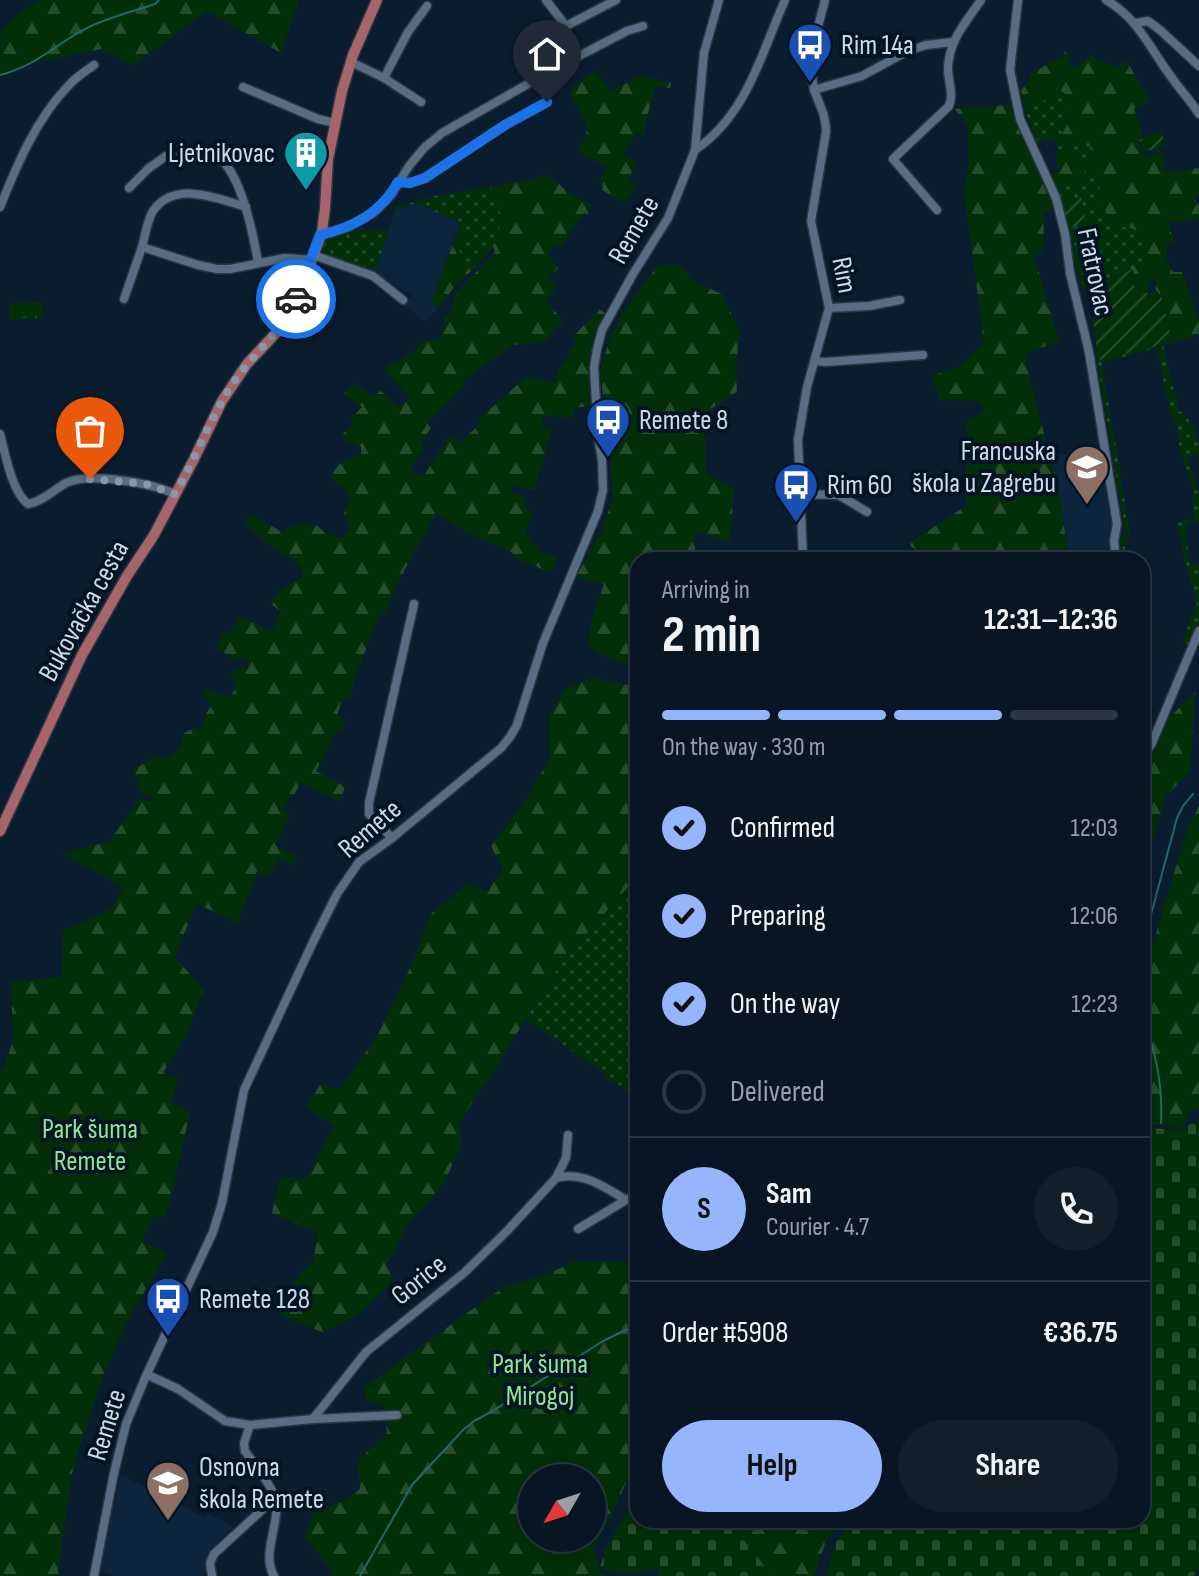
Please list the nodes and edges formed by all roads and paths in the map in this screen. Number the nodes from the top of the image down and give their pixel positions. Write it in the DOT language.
graph roads {
  1 [pos="377,0"];
  2 [pos="546,0"];
  3 [pos="616,0"];
  4 [pos="719,0"];
  5 [pos="785,0"];
  6 [pos="825,0"];
  7 [pos="981,0"];
  8 [pos="1018,0"];
  9 [pos="1106,0"];
  10 [pos="427,6"];
  11 [pos="1135,23"];
  12 [pos="643,26"];
  13 [pos="953,42"];
  14 [pos="351,62"];
  15 [pos="94,65"];
  16 [pos="1199,66"];
  17 [pos="384,78"];
  18 [pos="243,87"];
  19 [pos="814,90"];
  20 [pos="421,102"];
  21 [pos="547,102"];
  22 [pos="1199,114"];
  23 [pos="335,123"];
  24 [pos="695,150"];
  25 [pos="398,182"];
  26 [pos="129,188"];
  27 [pos="0,207"];
  28 [pos="246,207"];
  29 [pos="937,210"];
  30 [pos="320,235"];
  31 [pos="142,247"];
  32 [pos="312,258"];
  33 [pos="258,262"];
  34 [pos="124,299"];
  35 [pos="403,300"];
  36 [pos="900,300"];
  37 [pos="829,308"];
  38 [pos="923,355"];
  39 [pos="815,361"];
  40 [pos="0,434"];
  41 [pos="175,494"];
  42 [pos="798,494"];
  43 [pos="867,512"];
  44 [pos="802,552"];
  45 [pos="1115,552"];
  46 [pos="414,604"];
  47 [pos="1199,631"];
  48 [pos="1150,746"];
  49 [pos="0,831"];
  50 [pos="392,838"];
  51 [pos="568,1135"];
  52 [pos="556,1178"];
  53 [pos="630,1198"];
  54 [pos="626,1200"];
  55 [pos="578,1229"];
  56 [pos="146,1376"];
  57 [pos="397,1415"];
  58 [pos="313,1419"];
  59 [pos="250,1425"];
  60 [pos="276,1497"];
  61 [pos="94,1576"];
  62 [pos="212,1576"];
  63 [pos="274,1576"];
  1 -- 14 [label="main road, Bukovačka cesta"];
  2 -- 3 [label="street"];
  4 -- 24 [label="street"];
  5 -- 24 [label="street"];
  6 -- 19 [label="street, Rim"];
  7 -- 13 [label="street"];
  8 -- 45 [label="street, Fratrovac"];
  9 -- 11 [label="street"];
  10 -- 17 [label="street"];
  11 -- 16 [label="street"];
  11 -- 22 [label="street"];
  12 -- 25 [label="street"];
  13 -- 19 [label="street"];
  13 -- 29 [label="street"];
  14 -- 17 [label="street"];
  14 -- 23 [label="main road, Bukovačka cesta"];
  15 -- 27 [label="street"];
  17 -- 20 [label="street"];
  18 -- 23 [label="street"];
  19 -- 37 [label="street, Rim"];
  21 -- 25 [label="street"];
  23 -- 30 [label="main road, Bukovačka cesta"];
  24 -- 50 [label="street, Remete"];
  25 -- 30 [label="street"];
  26 -- 28 [label="street"];
  28 -- 31 [label="street"];
  28 -- 33 [label="street"];
  30 -- 32 [label="main road, Bukovačka cesta"];
  31 -- 33 [label="street"];
  31 -- 34 [label="street"];
  32 -- 33 [label="street"];
  32 -- 35 [label="street"];
  32 -- 41 [label="main road, Bukovačka cesta"];
  36 -- 37 [label="street"];
  37 -- 39 [label="street, Rim"];
  38 -- 39 [label="street"];
  39 -- 42 [label="street, Rim"];
  40 -- 41 [label="street"];
  41 -- 49 [label="main road, Bukovačka cesta"];
  42 -- 43 [label="street"];
  42 -- 44 [label="street, Rim"];
  46 -- 50 [label="street"];
  47 -- 48 [label="street"];
  50 -- 56 [label="street, Remete"];
  51 -- 52 [label="street, Gorice"];
  52 -- 54 [label="street"];
  52 -- 58 [label="street, Gorice"];
  53 -- 54 [label="street"];
  54 -- 55 [label="street"];
  56 -- 59 [label="street"];
  56 -- 61 [label="street, Remete"];
  57 -- 58 [label="street"];
  58 -- 59 [label="street"];
  59 -- 60 [label="street"];
  60 -- 62 [label="street"];
  60 -- 63 [label="street"];
}
